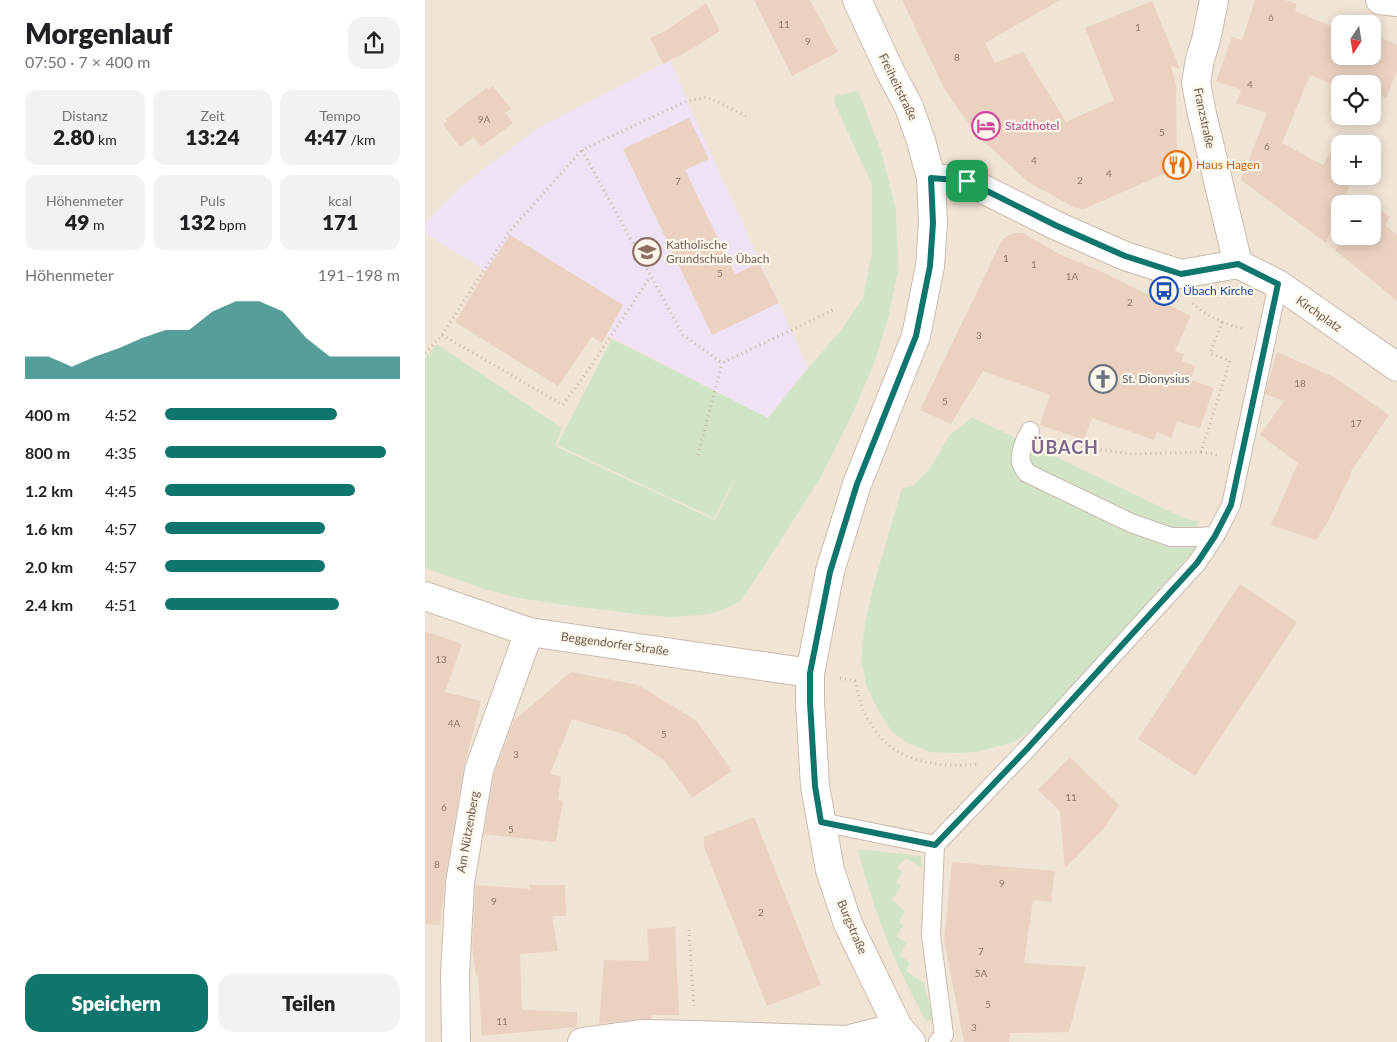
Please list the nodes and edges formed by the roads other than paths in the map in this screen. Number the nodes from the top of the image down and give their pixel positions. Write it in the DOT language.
graph roads {
  1 [pos="857,0"];
  2 [pos="1214,0"];
  3 [pos="1380,0"];
  4 [pos="1397,2"];
  5 [pos="931,178"];
  6 [pos="1238,264"];
  7 [pos="1278,284"];
  8 [pos="1397,366"];
  9 [pos="1030,431"];
  10 [pos="1215,536"];
  11 [pos="425,596"];
  12 [pos="529,632"];
  13 [pos="810,673"];
  14 [pos="821,822"];
  15 [pos="935,845"];
  16 [pos="904,1034"];
  17 [pos="456,1042"];
  18 [pos="582,1042"];
  19 [pos="938,1042"];
  1 -- 5 [label="street, Freiheitstraße"];
  2 -- 6 [label="street, Franzstraße"];
  3 -- 4 [label="street"];
  5 -- 6 [label="street"];
  5 -- 13 [label="street, Freiheitstraße"];
  6 -- 7 [label="street, Kirchplatz"];
  7 -- 8 [label="street, Kirchplatz"];
  7 -- 10 [label="lane"];
  9 -- 10 [label="lane"];
  10 -- 15 [label="lane"];
  11 -- 12 [label="street, Beggendorfer Straße"];
  12 -- 13 [label="street, Beggendorfer Straße"];
  12 -- 17 [label="street, Am Nützenberg"];
  13 -- 14 [label="street, Burgstraße"];
  14 -- 15 [label="lane"];
  14 -- 16 [label="street, Burgstraße"];
  15 -- 19 [label="lane"];
  16 -- 18 [label="street"];
}
